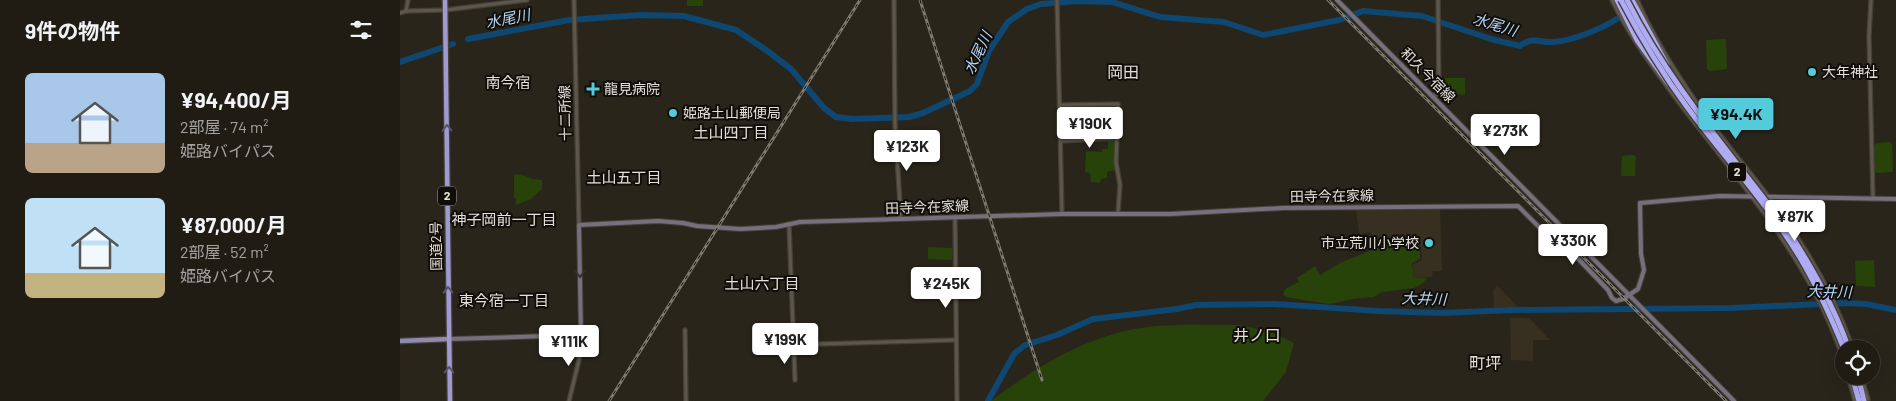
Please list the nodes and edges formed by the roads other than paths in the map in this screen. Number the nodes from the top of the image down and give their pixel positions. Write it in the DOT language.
graph roads {
  1 [pos="408,0"];
  2 [pos="445,0"];
  3 [pos="527,0"];
  4 [pos="574,0"];
  5 [pos="894,0"];
  6 [pos="1058,0"];
  7 [pos="1337,0"];
  8 [pos="1438,0"];
  9 [pos="1612,0"];
  10 [pos="1617,0"];
  11 [pos="1621,0"];
  12 [pos="1627,0"];
  13 [pos="1632,0"];
  14 [pos="1637,0"];
  15 [pos="1871,0"];
  16 [pos="445,10"];
  17 [pos="400,11"];
  18 [pos="406,11"];
  19 [pos="1679,91"];
  20 [pos="1431,95"];
  21 [pos="1060,105"];
  22 [pos="1117,138"];
  23 [pos="1061,141"];
  24 [pos="1751,196"];
  25 [pos="1769,197"];
  26 [pos="1873,198"];
  27 [pos="1896,199"];
  28 [pos="1118,213"];
  29 [pos="1062,214"];
  30 [pos="955,217"];
  31 [pos="900,219"];
  32 [pos="789,224"];
  33 [pos="579,225"];
  34 [pos="1629,296"];
  35 [pos="685,330"];
  36 [pos="581,335"];
  37 [pos="449,339"];
  38 [pos="955,340"];
  39 [pos="1835,340"];
  40 [pos="1840,340"];
  41 [pos="1847,340"];
  42 [pos="1848,340"];
  43 [pos="400,341"];
  44 [pos="794,348"];
  45 [pos="795,380"];
  46 [pos="1850,385"];
  47 [pos="1855,385"];
  48 [pos="1862,385"];
  49 [pos="1866,400"];
  50 [pos="450,401"];
  51 [pos="569,401"];
  52 [pos="686,401"];
  53 [pos="957,401"];
  54 [pos="1734,401"];
  55 [pos="1854,401"];
  56 [pos="1859,401"];
  1 -- 18 [label="street"];
  2 -- 16 [label="highway, 国道2号 / 2"];
  3 -- 16 [label="street"];
  4 -- 33 [label="street, 十二所線"];
  5 -- 31 [label="street"];
  6 -- 21 [label="street"];
  7 -- 20 [label="main road, 和久今宿線"];
  8 -- 20 [label="street"];
  9 -- 24 [label="street"];
  10 -- 19 [label="highway, bridge"];
  11 -- 19 [label="highway, 2, bridge"];
  12 -- 19 [label="highway, 2, bridge"];
  13 -- 19 [label="highway, bridge"];
  14 -- 25 [label="street"];
  15 -- 26 [label="street"];
  16 -- 18 [label="street"];
  37 -- 16 [label="highway, 国道2号 / 2, one-way"];
  17 -- 18 [label="street"];
  19 -- 40 [label="highway, 2, bridge"];
  19 -- 41 [label="highway, 2, bridge"];
  20 -- 34 [label="main road, 和久今宿線"];
  21 -- 22 [label="street"];
  21 -- 23 [label="street"];
  22 -- 23 [label="street"];
  22 -- 28 [label="street"];
  23 -- 29 [label="street"];
  24 -- 25 [label="main road"];
  24 -- 34 [label="main road"];
  24 -- 39 [label="street, bridge"];
  25 -- 26 [label="main road"];
  25 -- 42 [label="street"];
  26 -- 27 [label="main road"];
  28 -- 29 [label="main road, 田寺今在家線"];
  28 -- 34 [label="main road, 田寺今在家線"];
  29 -- 30 [label="main road, 田寺今在家線"];
  30 -- 31 [label="main road, 田寺今在家線"];
  30 -- 38 [label="street"];
  31 -- 32 [label="main road, 田寺今在家線"];
  32 -- 33 [label="main road, 田寺今在家線"];
  32 -- 44 [label="street"];
  33 -- 36 [label="main road, one-way"];
  34 -- 54 [label="main road, 和久今宿線"];
  35 -- 52 [label="street"];
  36 -- 37 [label="main road"];
  36 -- 51 [label="street"];
  37 -- 43 [label="main road"];
  50 -- 37 [label="highway, 国道2号 / 2, one-way"];
  38 -- 44 [label="street"];
  38 -- 53 [label="street"];
  44 -- 45 [label="street"];
  46 -- 55 [label="street"];
  47 -- 56 [label="highway"];
  48 -- 49 [label="highway"];
}
